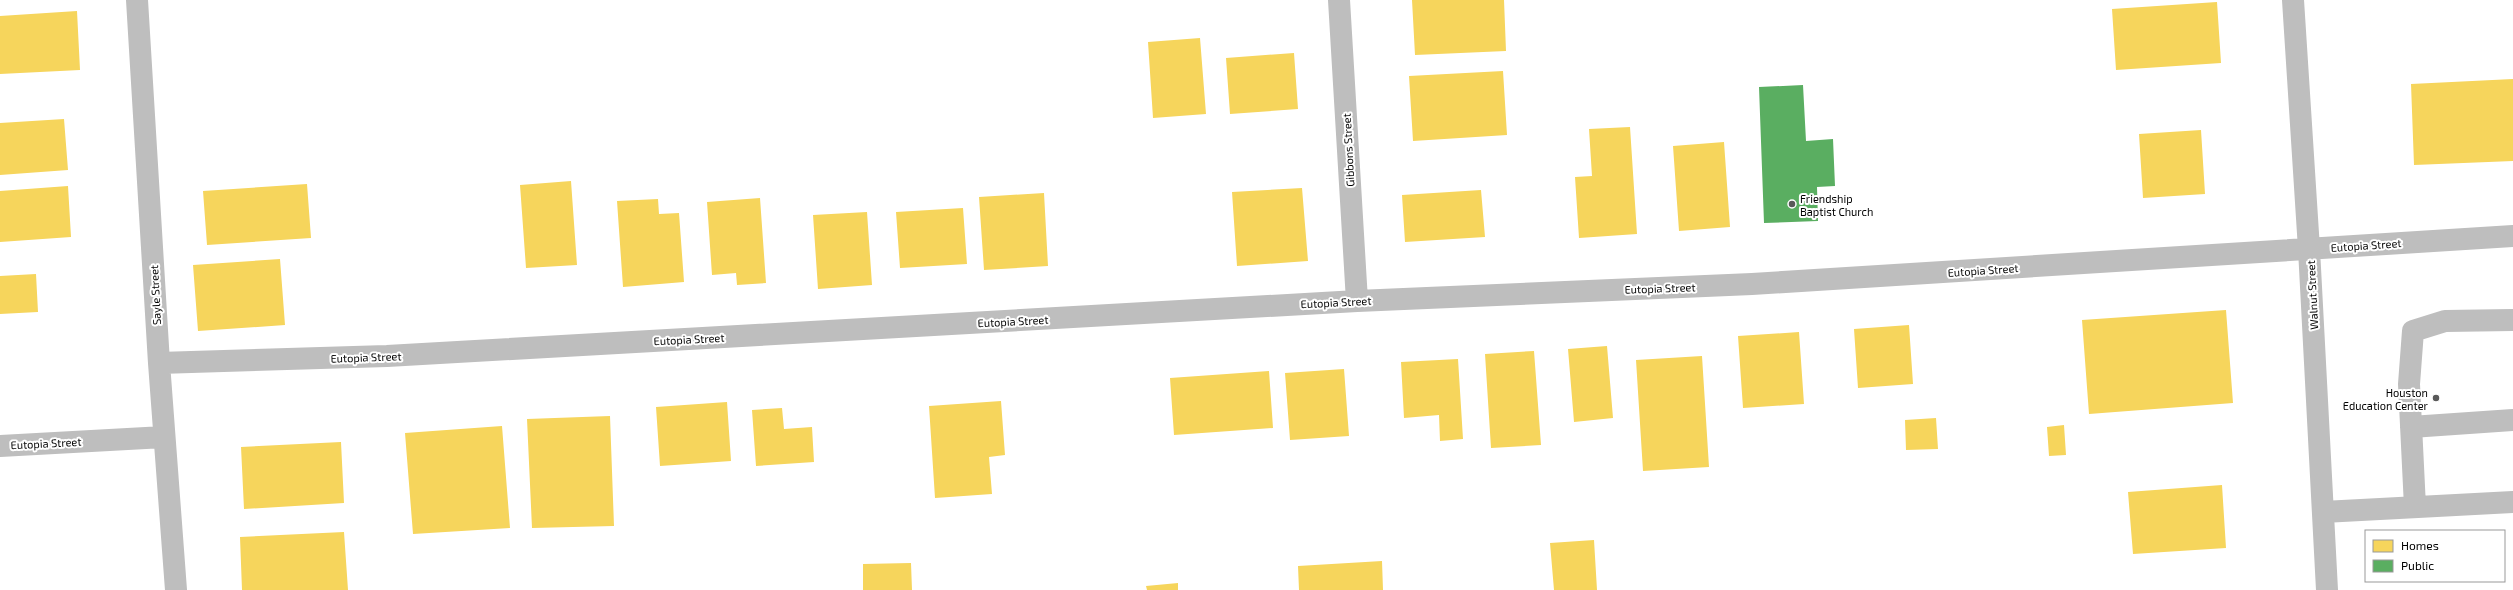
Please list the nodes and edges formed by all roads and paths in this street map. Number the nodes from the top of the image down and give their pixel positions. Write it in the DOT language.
graph roads {
  1 [pos="137,0"];
  2 [pos="1339,0"];
  3 [pos="2293,0"];
  4 [pos="2513,236"];
  5 [pos="2309,249"];
  6 [pos="1357,301"];
  7 [pos="2513,320"];
  8 [pos="159,363"];
  9 [pos="2513,420"];
  10 [pos="2411,427"];
  11 [pos="164,437"];
  12 [pos="0,446"];
  13 [pos="2513,502"];
  14 [pos="2415,507"];
  15 [pos="2323,512"];
  16 [pos="176,590"];
  17 [pos="2327,590"];
  1 -- 8 [label="street, Sayle Street"];
  2 -- 6 [label="street, Gibbons Street"];
  3 -- 5 [label="street, Walnut Street"];
  4 -- 5 [label="street, Eutopia Street"];
  5 -- 6 [label="street, Eutopia Street"];
  5 -- 15 [label="street, Walnut Street"];
  6 -- 8 [label="street, Eutopia Street"];
  7 -- 10 [label="street"];
  8 -- 11 [label="street, Sayle Street"];
  9 -- 10 [label="street"];
  10 -- 14 [label="street"];
  11 -- 12 [label="street, Eutopia Street"];
  11 -- 16 [label="street, Sayle Street"];
  13 -- 14 [label="street"];
  14 -- 15 [label="street"];
  15 -- 17 [label="street, Walnut Street"];
}
